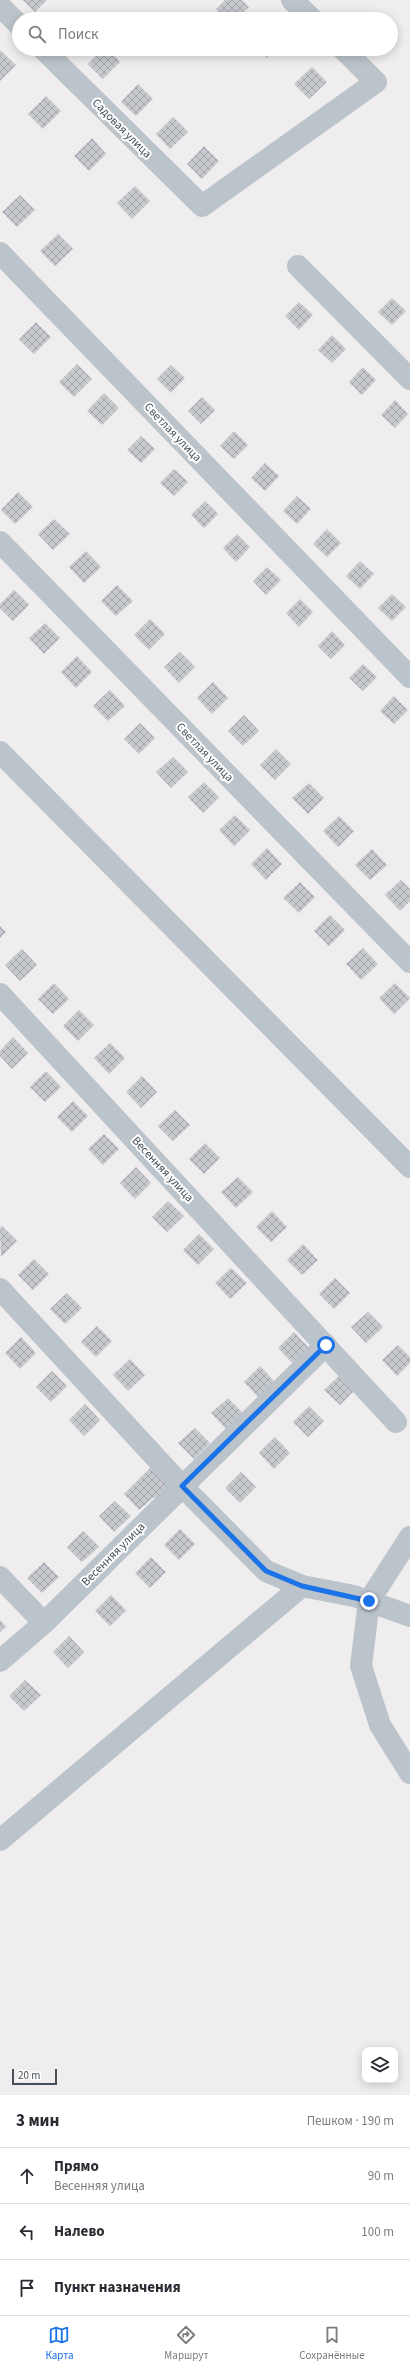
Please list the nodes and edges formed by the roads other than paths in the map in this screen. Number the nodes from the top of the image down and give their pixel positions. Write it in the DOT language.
graph roads {
  1 [pos="292,0"];
  2 [pos="0,6"];
  3 [pos="305,12"];
  4 [pos="12,18"];
  5 [pos="50,56"];
  6 [pos="350,56"];
  7 [pos="0,254"];
  8 [pos="298,266"];
  9 [pos="410,379"];
  10 [pos="0,542"];
  11 [pos="410,677"];
  12 [pos="0,752"];
  13 [pos="410,962"];
  14 [pos="0,994"];
  15 [pos="410,1167"];
  16 [pos="0,1289"];
  17 [pos="326,1345"];
  18 [pos="396,1422"];
  19 [pos="182,1486"];
  20 [pos="410,1537"];
  21 [pos="0,1577"];
  22 [pos="302,1586"];
  23 [pos="369,1601"];
  24 [pos="410,1616"];
  25 [pos="44,1623"];
  26 [pos="0,1661"];
  27 [pos="410,1773"];
  28 [pos="0,1840"];
  1 -- 3 [label="street"];
  2 -- 4 [label="street"];
  5 -- 6 [label="street, Садовая улица"];
  7 -- 11 [label="street, Светлая улица"];
  8 -- 9 [label="street"];
  10 -- 13 [label="street, Светлая улица"];
  12 -- 15 [label="street"];
  14 -- 17 [label="street, Весенняя улица"];
  16 -- 19 [label="street"];
  17 -- 18 [label="street, Весенняя улица"];
  17 -- 19 [label="street, Весенняя улица"];
  19 -- 22 [label="street"];
  19 -- 25 [label="street, Весенняя улица"];
  20 -- 23 [label="street"];
  21 -- 25 [label="street"];
  22 -- 23 [label="street"];
  22 -- 28 [label="street"];
  23 -- 24 [label="street"];
  23 -- 27 [label="street"];
  25 -- 26 [label="street, Весенняя улица"];
}
